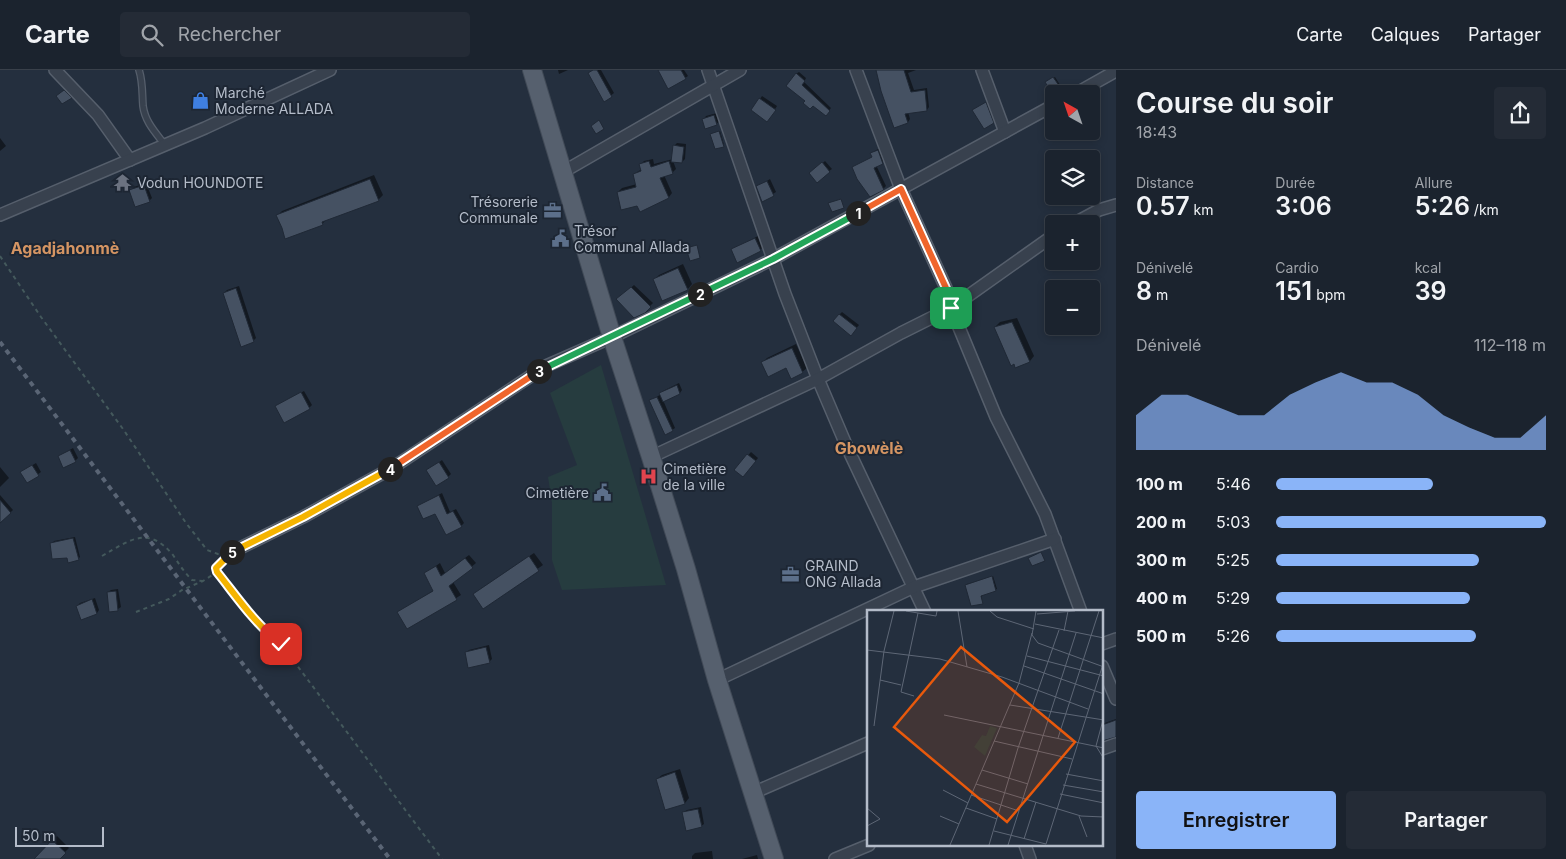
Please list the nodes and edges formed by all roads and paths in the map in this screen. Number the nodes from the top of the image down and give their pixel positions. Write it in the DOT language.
graph roads {
  1 [pos="55,70"];
  2 [pos="139,70"];
  3 [pos="330,70"];
  4 [pos="532,70"];
  5 [pos="708,70"];
  6 [pos="740,70"];
  7 [pos="856,70"];
  8 [pos="982,70"];
  9 [pos="1116,71"];
  10 [pos="1091,85"];
  11 [pos="714,86"];
  12 [pos="1045,110"];
  13 [pos="1006,132"];
  14 [pos="165,145"];
  15 [pos="130,160"];
  16 [pos="563,172"];
  17 [pos="901,189"];
  18 [pos="1116,205"];
  19 [pos="0,215"];
  20 [pos="1090,215"];
  21 [pos="1045,241"];
  22 [pos="0,256"];
  23 [pos="773,259"];
  24 [pos="951,308"];
  25 [pos="612,337"];
  26 [pos="818,379"];
  27 [pos="652,457"];
  28 [pos="1055,539"];
  29 [pos="236,550"];
  30 [pos="102,556"];
  31 [pos="217,572"];
  32 [pos="203,581"];
  33 [pos="914,587"];
  34 [pos="924,610"];
  35 [pos="1080,610"];
  36 [pos="136,612"];
  37 [pos="1116,639"];
  38 [pos="1104,643"];
  39 [pos="1104,671"];
  40 [pos="716,680"];
  41 [pos="1116,699"];
  42 [pos="867,743"];
  43 [pos="1116,744"];
  44 [pos="1104,748"];
  45 [pos="753,794"];
  46 [pos="867,846"];
  47 [pos="1024,846"];
  48 [pos="442,859"];
  49 [pos="774,859"];
  50 [pos="835,859"];
  51 [pos="1030,859"];
  1 -- 15 [label="street"];
  2 -- 14 [label="lane"];
  3 -- 14 [label="street"];
  4 -- 16 [label="main road"];
  5 -- 11 [label="street"];
  6 -- 11 [label="street"];
  7 -- 17 [label="street"];
  8 -- 13 [label="street"];
  9 -- 10 [label="street"];
  11 -- 16 [label="street"];
  11 -- 23 [label="street"];
  12 -- 13 [label="street"];
  13 -- 17 [label="street"];
  14 -- 15 [label="street"];
  15 -- 19 [label="street"];
  16 -- 25 [label="main road"];
  17 -- 23 [label="street"];
  17 -- 24 [label="street"];
  18 -- 20 [label="street"];
  21 -- 24 [label="street"];
  22 -- 31 [label="path"];
  23 -- 25 [label="street"];
  23 -- 26 [label="street"];
  24 -- 26 [label="street"];
  24 -- 28 [label="street"];
  25 -- 27 [label="main road"];
  25 -- 29 [label="street"];
  26 -- 27 [label="street"];
  26 -- 33 [label="street"];
  27 -- 40 [label="main road"];
  28 -- 33 [label="street"];
  28 -- 35 [label="street"];
  30 -- 32 [label="path"];
  31 -- 32 [label="path"];
  31 -- 48 [label="path"];
  32 -- 36 [label="path"];
  33 -- 34 [label="street"];
  33 -- 40 [label="street"];
  37 -- 38 [label="street"];
  39 -- 41 [label="street"];
  40 -- 45 [label="main road"];
  42 -- 45 [label="street"];
  43 -- 44 [label="street"];
  45 -- 49 [label="main road"];
  46 -- 50 [label="street"];
  47 -- 51 [label="street"];
}
